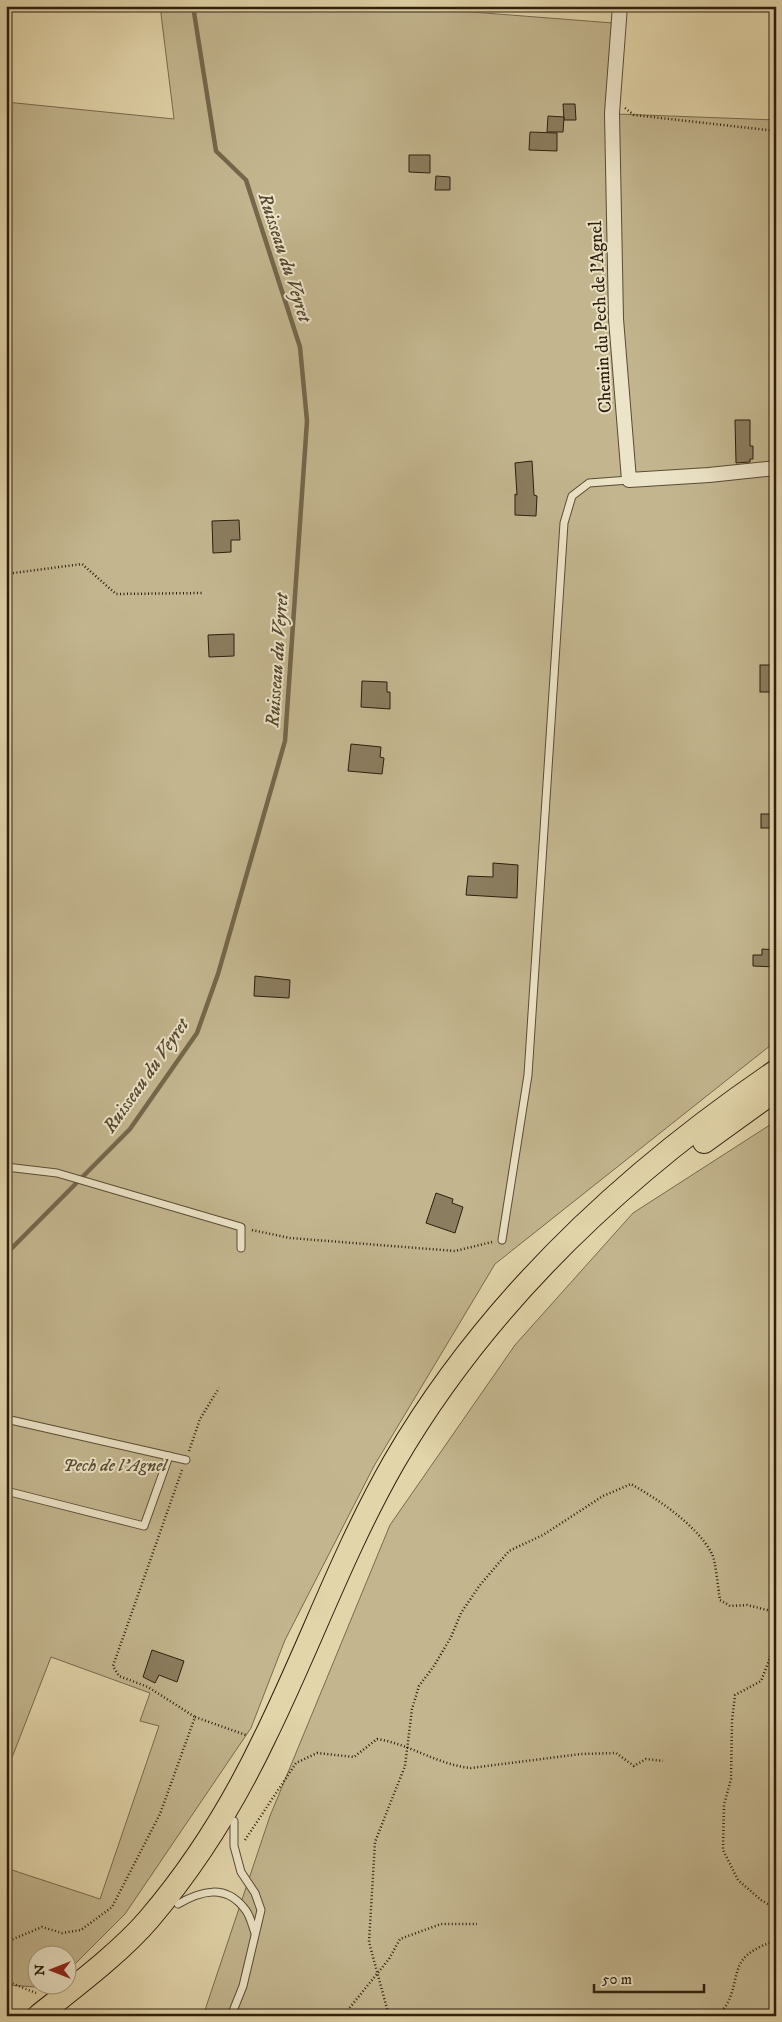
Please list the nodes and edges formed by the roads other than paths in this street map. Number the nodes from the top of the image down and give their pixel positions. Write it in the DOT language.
graph roads {
  1 [pos="620,6"];
  2 [pos="776,468"];
  3 [pos="629,480"];
  4 [pos="776,1071"];
  5 [pos="776,1090"];
  6 [pos="6,1167"];
  7 [pos="502,1240"];
  8 [pos="241,1248"];
  9 [pos="6,1419"];
  10 [pos="169,1456"];
  11 [pos="186,1460"];
  12 [pos="6,1491"];
  13 [pos="234,1822"];
  14 [pos="178,1904"];
  15 [pos="256,1933"];
  16 [pos="50,2012"];
  17 [pos="231,2016"];
  1 -- 3 [label="street, Chemin du Pech de l'Agnel"];
  2 -- 3 [label="street"];
  3 -- 7 [label="lane"];
  4 -- 16 [label="main road"];
  5 -- 13 [label="main road"];
  6 -- 8 [label="lane"];
  9 -- 10 [label="lane"];
  10 -- 11 [label="lane"];
  10 -- 12 [label="lane"];
  13 -- 14 [label="main road"];
  13 -- 15 [label="lane"];
  14 -- 15 [label="lane"];
  14 -- 16 [label="main road"];
  15 -- 17 [label="lane"];
}
